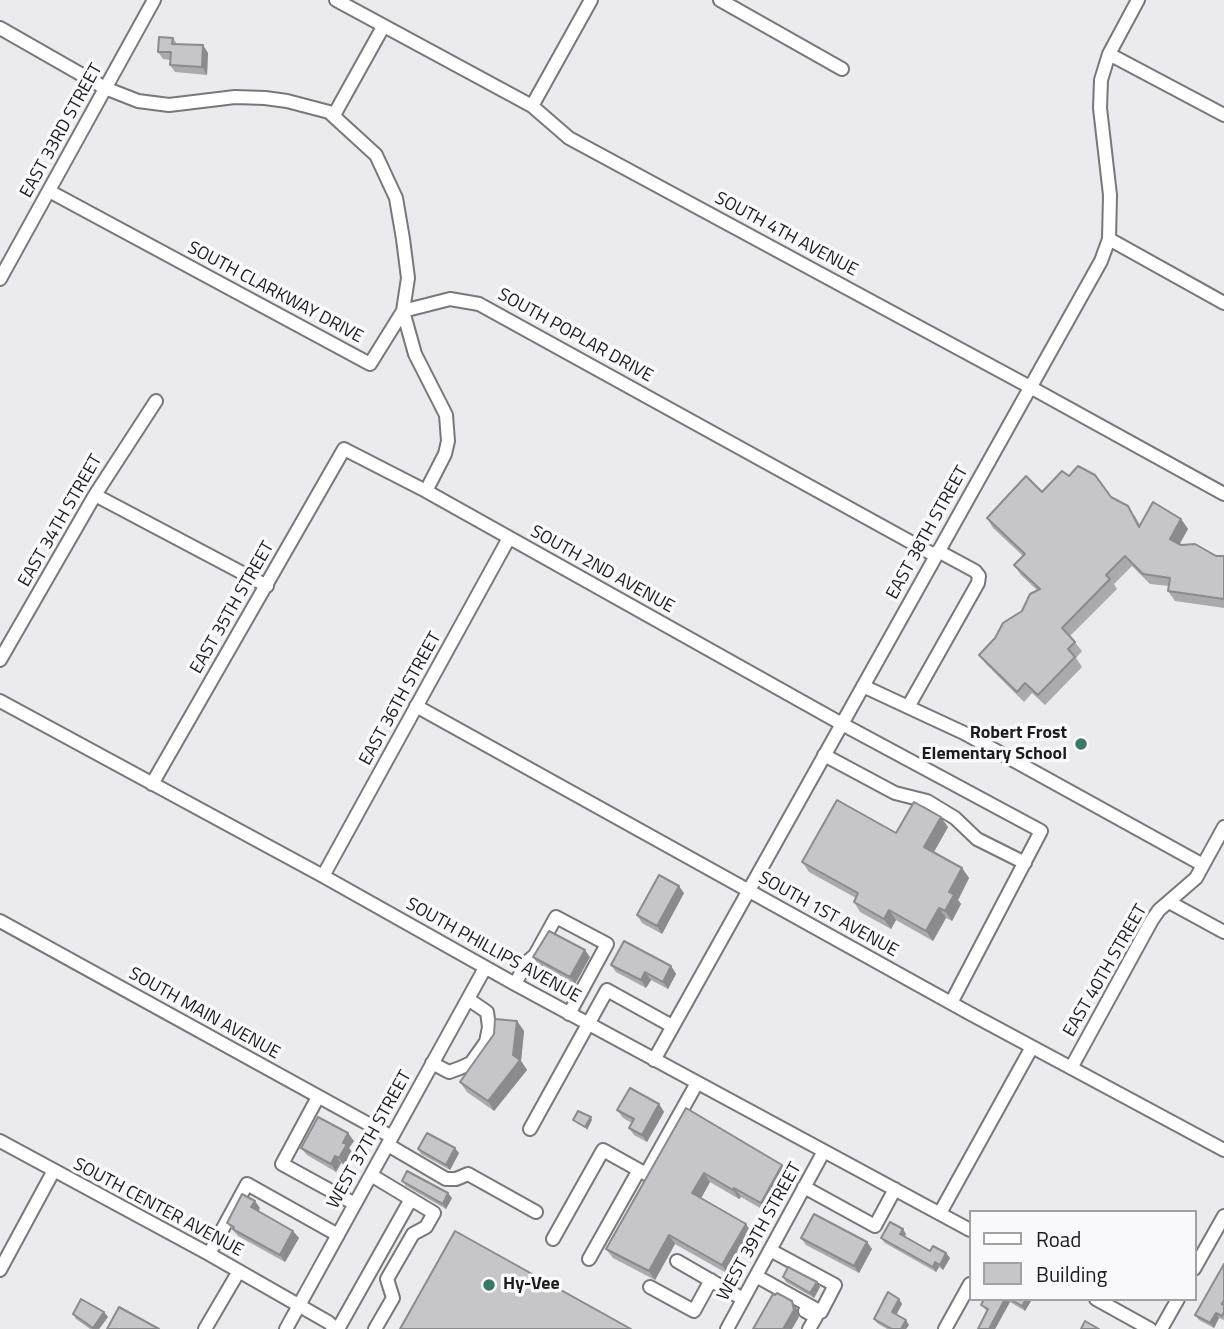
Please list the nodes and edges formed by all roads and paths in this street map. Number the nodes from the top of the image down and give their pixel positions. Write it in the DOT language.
graph roads {
  1 [pos="154,0"];
  2 [pos="336,0"];
  3 [pos="591,0"];
  4 [pos="720,0"];
  5 [pos="1138,0"];
  6 [pos="383,27"];
  7 [pos="0,29"];
  8 [pos="1109,54"];
  9 [pos="842,69"];
  10 [pos="105,88"];
  11 [pos="532,106"];
  12 [pos="334,115"];
  13 [pos="1224,116"];
  14 [pos="49,191"];
  15 [pos="1108,239"];
  16 [pos="1,274"];
  17 [pos="1224,303"];
  18 [pos="403,311"];
  19 [pos="1030,387"];
  20 [pos="156,401"];
  21 [pos="344,449"];
  22 [pos="426,491"];
  23 [pos="95,495"];
  24 [pos="1224,495"];
  25 [pos="509,538"];
  26 [pos="937,554"];
  27 [pos="267,586"];
  28 [pos="0,660"];
  29 [pos="863,686"];
  30 [pos="0,701"];
  31 [pos="416,706"];
  32 [pos="908,707"];
  33 [pos="842,724"];
  34 [pos="824,755"];
  35 [pos="152,784"];
  36 [pos="1224,827"];
  37 [pos="1025,863"];
  38 [pos="1203,865"];
  39 [pos="323,876"];
  40 [pos="748,891"];
  41 [pos="1168,901"];
  42 [pos="0,921"];
  43 [pos="1224,932"];
  44 [pos="485,968"];
  45 [pos="515,984"];
  46 [pos="468,999"];
  47 [pos="951,1003"];
  48 [pos="569,1014"];
  49 [pos="588,1024"];
  50 [pos="673,1026"];
  51 [pos="1032,1047"];
  52 [pos="654,1060"];
  53 [pos="432,1063"];
  54 [pos="1071,1068"];
  55 [pos="697,1083"];
  56 [pos="318,1097"];
  57 [pos="530,1129"];
  58 [pos="0,1141"];
  59 [pos="390,1141"];
  60 [pos="1224,1150"];
  61 [pos="824,1151"];
  62 [pos="639,1170"];
  63 [pos="54,1172"];
  64 [pos="371,1175"];
  65 [pos="804,1187"];
  66 [pos="895,1189"];
  67 [pos="411,1199"];
  68 [pos="355,1204"];
  69 [pos="536,1212"];
  70 [pos="940,1213"];
  71 [pos="1224,1216"];
  72 [pos="968,1229"];
  73 [pos="338,1236"];
  74 [pos="553,1239"];
  75 [pos="770,1250"];
  76 [pos="209,1254"];
  77 [pos="589,1259"];
  78 [pos="677,1261"];
  79 [pos="1196,1265"];
  80 [pos="0,1270"];
  81 [pos="239,1271"];
  82 [pos="754,1279"];
  83 [pos="711,1280"];
  84 [pos="650,1287"];
  85 [pos="968,1288"];
  86 [pos="743,1299"];
  87 [pos="1100,1301"];
  88 [pos="1177,1301"];
  89 [pos="299,1305"];
  90 [pos="205,1329"];
  91 [pos="286,1329"];
  92 [pos="337,1329"];
  93 [pos="375,1329"];
  94 [pos="727,1329"];
  95 [pos="809,1329"];
  96 [pos="945,1329"];
  97 [pos="1150,1329"];
  98 [pos="1161,1329"];
  1 -- 10 [label="street, EAST 33RD STREET"];
  2 -- 6 [label="street, SOUTH 4TH AVENUE"];
  3 -- 11 [label="street"];
  4 -- 9 [label="street"];
  5 -- 8 [label="street, EAST 38TH STREET"];
  6 -- 11 [label="street, SOUTH 4TH AVENUE"];
  6 -- 12 [label="street"];
  7 -- 10 [label="street"];
  8 -- 13 [label="street"];
  8 -- 15 [label="street, EAST 38TH STREET"];
  10 -- 12 [label="street"];
  10 -- 14 [label="street, EAST 33RD STREET"];
  11 -- 19 [label="street, SOUTH 4TH AVENUE"];
  12 -- 18 [label="street"];
  14 -- 16 [label="street, EAST 33RD STREET"];
  14 -- 18 [label="street, SOUTH CLARKWAY DRIVE"];
  15 -- 17 [label="street"];
  15 -- 19 [label="street, EAST 38TH STREET"];
  18 -- 22 [label="street"];
  18 -- 26 [label="street, SOUTH POPLAR DRIVE"];
  19 -- 24 [label="street, SOUTH 4TH AVENUE"];
  19 -- 26 [label="street, EAST 38TH STREET"];
  20 -- 23 [label="street, EAST 34TH STREET"];
  21 -- 22 [label="street, SOUTH 2ND AVENUE"];
  21 -- 27 [label="street, EAST 35TH STREET"];
  22 -- 25 [label="street, SOUTH 2ND AVENUE"];
  23 -- 27 [label="street"];
  23 -- 28 [label="street, EAST 34TH STREET"];
  25 -- 31 [label="street, EAST 36TH STREET"];
  25 -- 33 [label="street, SOUTH 2ND AVENUE"];
  26 -- 29 [label="street, EAST 38TH STREET"];
  26 -- 32 [label="street, SOUTH POPLAR DRIVE"];
  27 -- 35 [label="street, EAST 35TH STREET"];
  29 -- 32 [label="street"];
  29 -- 33 [label="street, EAST 38TH STREET"];
  30 -- 35 [label="street, SOUTH PHILLIPS AVENUE"];
  31 -- 39 [label="street, EAST 36TH STREET"];
  31 -- 40 [label="street, SOUTH 1ST AVENUE"];
  32 -- 38 [label="street"];
  33 -- 34 [label="street, EAST 38TH STREET"];
  33 -- 37 [label="street, SOUTH 2ND AVENUE"];
  34 -- 37 [label="street"];
  34 -- 40 [label="street, EAST 38TH STREET"];
  35 -- 39 [label="street, SOUTH PHILLIPS AVENUE"];
  36 -- 38 [label="street, EAST 40TH STREET"];
  37 -- 47 [label="street"];
  38 -- 41 [label="street, EAST 40TH STREET"];
  39 -- 44 [label="street, SOUTH PHILLIPS AVENUE"];
  40 -- 47 [label="street, SOUTH 1ST AVENUE"];
  40 -- 50 [label="street, EAST 38TH STREET"];
  41 -- 43 [label="street"];
  41 -- 54 [label="street, EAST 40TH STREET"];
  42 -- 56 [label="street, SOUTH MAIN AVENUE"];
  44 -- 45 [label="street, SOUTH PHILLIPS AVENUE"];
  44 -- 46 [label="street, WEST 37TH STREET"];
  45 -- 48 [label="street, SOUTH PHILLIPS AVENUE"];
  45 -- 48 [label="street"];
  46 -- 53 [label="street, WEST 37TH STREET"];
  46 -- 53 [label="street"];
  47 -- 51 [label="street, SOUTH 1ST AVENUE"];
  48 -- 49 [label="street, SOUTH PHILLIPS AVENUE"];
  49 -- 50 [label="street"];
  49 -- 52 [label="street, SOUTH PHILLIPS AVENUE"];
  49 -- 57 [label="street"];
  50 -- 52 [label="street, EAST 38TH STREET"];
  51 -- 54 [label="street, SOUTH 1ST AVENUE"];
  51 -- 70 [label="street"];
  52 -- 55 [label="street, SOUTH PHILLIPS AVENUE"];
  53 -- 59 [label="street, WEST 37TH STREET"];
  54 -- 60 [label="street, SOUTH 1ST AVENUE"];
  55 -- 61 [label="street, SOUTH PHILLIPS AVENUE"];
  55 -- 62 [label="street"];
  56 -- 59 [label="street, SOUTH MAIN AVENUE"];
  56 -- 68 [label="street"];
  58 -- 63 [label="street, SOUTH CENTER AVENUE"];
  59 -- 64 [label="street, WEST 37TH STREET"];
  59 -- 69 [label="street, SOUTH MAIN AVENUE"];
  61 -- 65 [label="street, WEST 39TH STREET"];
  61 -- 66 [label="street, SOUTH PHILLIPS AVENUE"];
  62 -- 74 [label="street"];
  62 -- 77 [label="street"];
  63 -- 76 [label="street, SOUTH CENTER AVENUE"];
  63 -- 80 [label="street"];
  64 -- 67 [label="street"];
  64 -- 68 [label="street, WEST 37TH STREET"];
  65 -- 66 [label="street"];
  65 -- 75 [label="street, WEST 39TH STREET"];
  66 -- 70 [label="street, SOUTH PHILLIPS AVENUE"];
  67 -- 92 [label="street"];
  67 -- 93 [label="street"];
  68 -- 73 [label="street, WEST 37TH STREET"];
  70 -- 72 [label="street, SOUTH PHILLIPS AVENUE"];
  71 -- 79 [label="street"];
  73 -- 76 [label="street"];
  73 -- 89 [label="street, WEST 37TH STREET"];
  75 -- 82 [label="street, WEST 39TH STREET"];
  75 -- 82 [label="street"];
  76 -- 81 [label="street, SOUTH CENTER AVENUE"];
  78 -- 83 [label="street"];
  81 -- 89 [label="street, SOUTH CENTER AVENUE"];
  81 -- 90 [label="street"];
  82 -- 86 [label="street, WEST 39TH STREET"];
  82 -- 95 [label="street"];
  83 -- 84 [label="street"];
  83 -- 86 [label="street"];
  85 -- 96 [label="street"];
  86 -- 94 [label="street, WEST 39TH STREET"];
  87 -- 97 [label="street"];
  88 -- 98 [label="street"];
  89 -- 91 [label="street, WEST 37TH STREET"];
  89 -- 92 [label="street, SOUTH CENTER AVENUE"];
}
